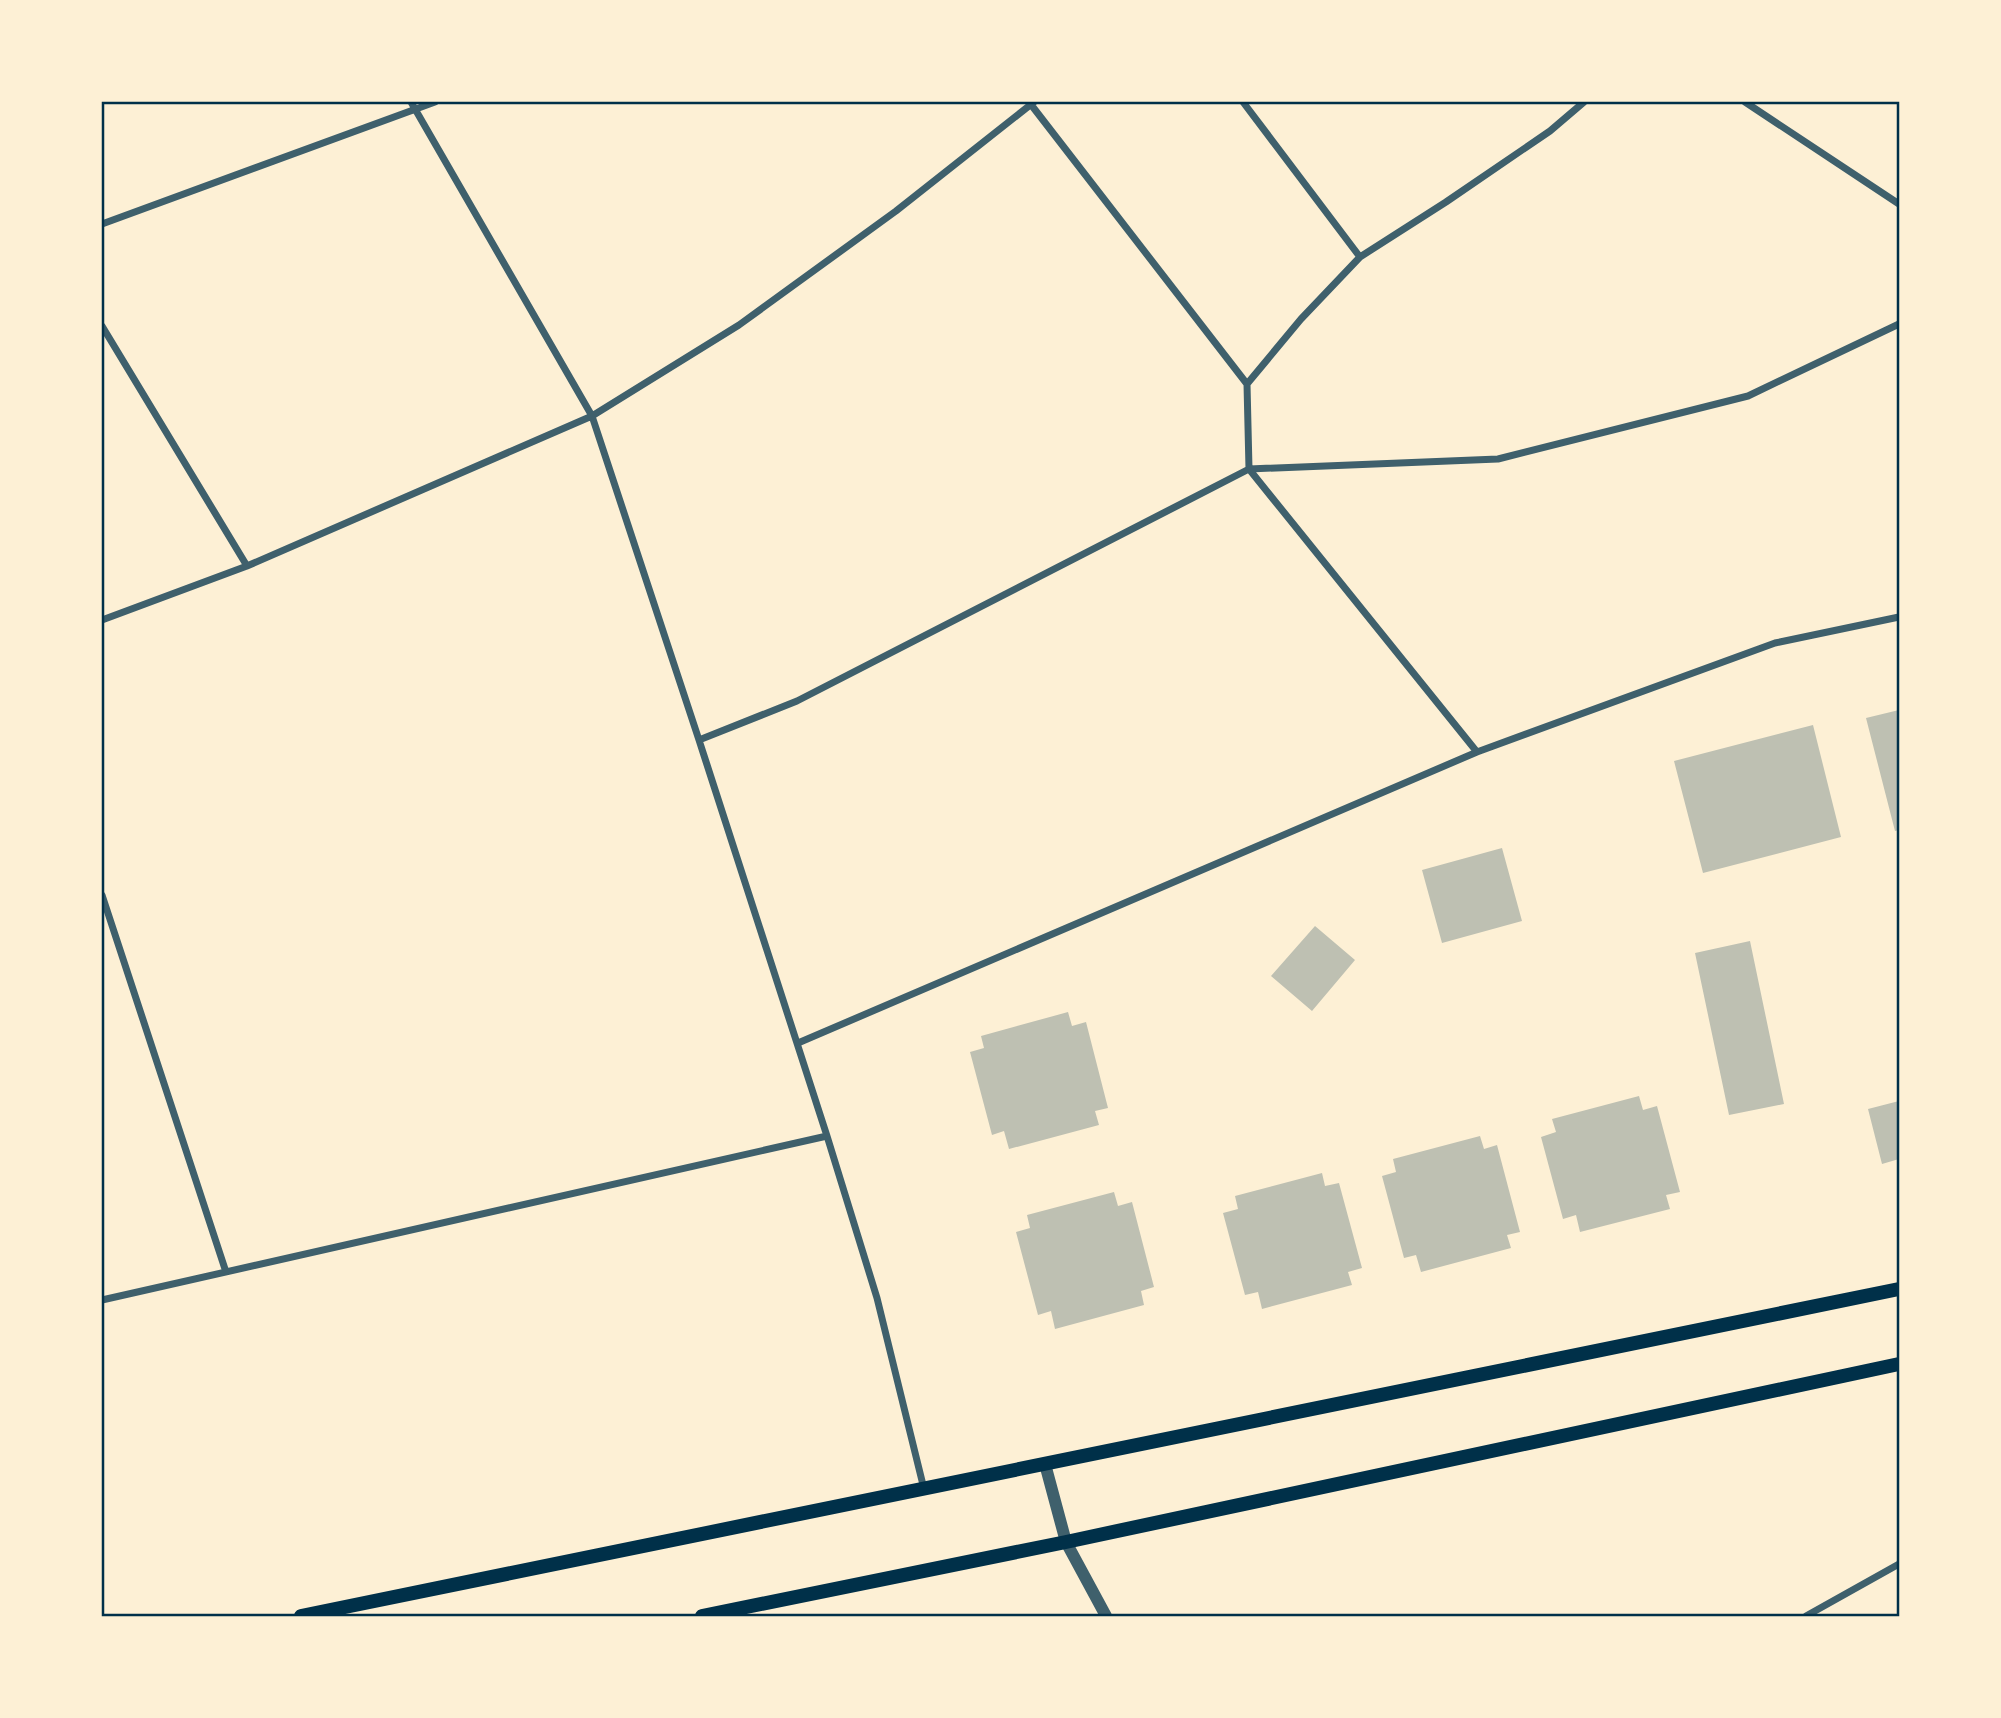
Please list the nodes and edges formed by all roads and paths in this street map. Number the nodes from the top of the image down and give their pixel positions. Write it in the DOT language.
graph roads {
  1 [pos="435,102"];
  2 [pos="1031,102"];
  3 [pos="1243,102"];
  4 [pos="1584,102"];
  5 [pos="1745,102"];
  6 [pos="413,105"];
  7 [pos="1899,204"];
  8 [pos="102,224"];
  9 [pos="1360,257"];
  10 [pos="1899,324"];
  11 [pos="102,326"];
  12 [pos="1247,384"];
  13 [pos="592,416"];
  14 [pos="1249,469"];
  15 [pos="247,565"];
  16 [pos="1899,617"];
  17 [pos="102,620"];
  18 [pos="699,740"];
  19 [pos="1477,752"];
  20 [pos="102,895"];
  21 [pos="797,1043"];
  22 [pos="827,1136"];
  23 [pos="226,1272"];
  24 [pos="1899,1289"];
  25 [pos="102,1300"];
  26 [pos="1899,1364"];
  27 [pos="1045,1464"];
  28 [pos="925,1489"];
  29 [pos="1066,1542"];
  30 [pos="1899,1564"];
  31 [pos="300,1616"];
  32 [pos="702,1616"];
  33 [pos="1106,1616"];
  34 [pos="1806,1616"];
  1 -- 6 [label="street"];
  2 -- 12 [label="street"];
  2 -- 13 [label="street"];
  3 -- 9 [label="street"];
  4 -- 9 [label="street"];
  5 -- 7 [label="street"];
  6 -- 8 [label="street"];
  6 -- 13 [label="street"];
  9 -- 12 [label="street"];
  10 -- 14 [label="street"];
  11 -- 15 [label="street"];
  12 -- 14 [label="street"];
  13 -- 15 [label="street"];
  13 -- 18 [label="street"];
  14 -- 18 [label="street"];
  14 -- 19 [label="street"];
  15 -- 17 [label="street"];
  16 -- 19 [label="street"];
  18 -- 21 [label="street"];
  19 -- 21 [label="street"];
  20 -- 23 [label="street"];
  21 -- 22 [label="street"];
  22 -- 23 [label="street"];
  22 -- 28 [label="street"];
  23 -- 25 [label="street"];
  24 -- 27 [label="main road"];
  26 -- 29 [label="main road"];
  27 -- 28 [label="main road"];
  27 -- 29 [label="street"];
  28 -- 31 [label="main road"];
  29 -- 32 [label="main road"];
  29 -- 33 [label="street"];
  30 -- 34 [label="street"];
}
